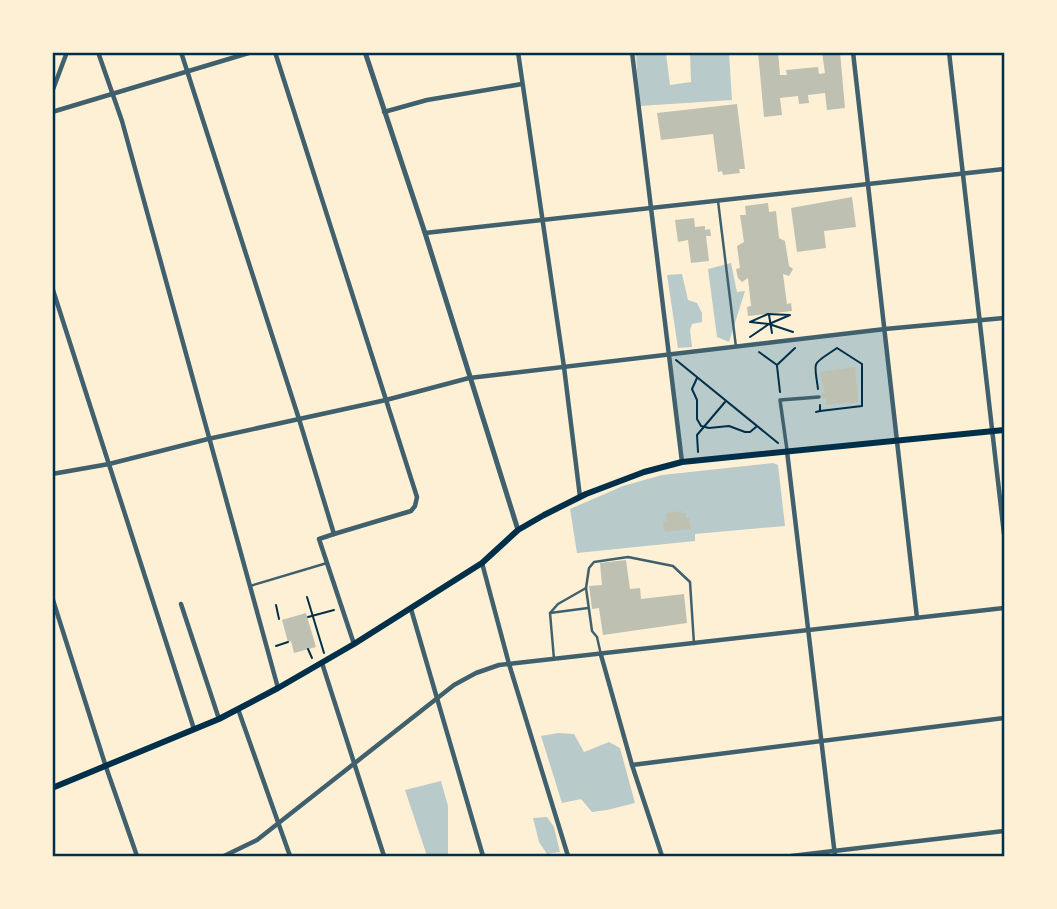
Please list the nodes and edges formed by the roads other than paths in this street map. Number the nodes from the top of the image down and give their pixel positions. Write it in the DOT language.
graph roads {
  1 [pos="67,52"];
  2 [pos="98,52"];
  3 [pos="181,52"];
  4 [pos="252,52"];
  5 [pos="275,52"];
  6 [pos="365,52"];
  7 [pos="518,52"];
  8 [pos="632,52"];
  9 [pos="853,52"];
  10 [pos="949,52"];
  11 [pos="187,72"];
  12 [pos="522,84"];
  13 [pos="52,92"];
  14 [pos="112,94"];
  15 [pos="52,112"];
  16 [pos="383,113"];
  17 [pos="1004,169"];
  18 [pos="963,173"];
  19 [pos="868,184"];
  20 [pos="718,201"];
  21 [pos="651,208"];
  22 [pos="542,220"];
  23 [pos="425,233"];
  24 [pos="52,288"];
  25 [pos="1004,318"];
  26 [pos="981,320"];
  27 [pos="885,329"];
  28 [pos="736,347"];
  29 [pos="669,355"];
  30 [pos="564,367"];
  31 [pos="469,378"];
  32 [pos="819,397"];
  33 [pos="386,400"];
  34 [pos="299,419"];
  35 [pos="1004,430"];
  36 [pos="994,431"];
  37 [pos="208,439"];
  38 [pos="898,439"];
  39 [pos="787,450"];
  40 [pos="682,462"];
  41 [pos="109,464"];
  42 [pos="52,474"];
  43 [pos="580,497"];
  44 [pos="518,530"];
  45 [pos="334,534"];
  46 [pos="1004,534"];
  47 [pos="327,563"];
  48 [pos="482,563"];
  49 [pos="250,586"];
  50 [pos="586,588"];
  51 [pos="52,597"];
  52 [pos="181,604"];
  53 [pos="411,608"];
  54 [pos="589,608"];
  55 [pos="1004,608"];
  56 [pos="550,613"];
  57 [pos="918,618"];
  58 [pos="808,631"];
  59 [pos="354,644"];
  60 [pos="694,644"];
  61 [pos="601,655"];
  62 [pos="554,659"];
  63 [pos="321,663"];
  64 [pos="509,664"];
  65 [pos="278,688"];
  66 [pos="437,698"];
  67 [pos="238,709"];
  68 [pos="1004,718"];
  69 [pos="219,719"];
  70 [pos="194,729"];
  71 [pos="821,741"];
  72 [pos="354,764"];
  73 [pos="632,765"];
  74 [pos="106,767"];
  75 [pos="52,788"];
  76 [pos="280,822"];
  77 [pos="1004,831"];
  78 [pos="834,854"];
  79 [pos="232,855"];
  80 [pos="137,856"];
  81 [pos="224,856"];
  82 [pos="290,856"];
  83 [pos="384,856"];
  84 [pos="484,856"];
  85 [pos="568,856"];
  86 [pos="662,856"];
  87 [pos="791,856"];
  1 -- 13 [label="street"];
  2 -- 14 [label="street"];
  3 -- 11 [label="street"];
  4 -- 11 [label="street"];
  5 -- 33 [label="street"];
  6 -- 16 [label="street"];
  7 -- 12 [label="street"];
  8 -- 21 [label="street"];
  9 -- 19 [label="street"];
  10 -- 18 [label="street"];
  11 -- 14 [label="street"];
  11 -- 34 [label="street"];
  12 -- 16 [label="street"];
  12 -- 22 [label="street"];
  14 -- 15 [label="street"];
  14 -- 37 [label="street"];
  16 -- 23 [label="street"];
  17 -- 18 [label="street"];
  18 -- 19 [label="street"];
  18 -- 26 [label="street"];
  19 -- 20 [label="street"];
  19 -- 27 [label="street"];
  20 -- 21 [label="street"];
  20 -- 28 [label="lane"];
  21 -- 22 [label="street"];
  21 -- 29 [label="street"];
  22 -- 23 [label="street"];
  22 -- 30 [label="street"];
  23 -- 31 [label="street"];
  24 -- 41 [label="street"];
  25 -- 26 [label="street"];
  26 -- 27 [label="street"];
  26 -- 36 [label="street"];
  27 -- 28 [label="street"];
  27 -- 38 [label="street"];
  28 -- 29 [label="street"];
  29 -- 30 [label="street"];
  29 -- 40 [label="street"];
  30 -- 31 [label="street"];
  30 -- 43 [label="street"];
  31 -- 33 [label="street"];
  31 -- 44 [label="street"];
  32 -- 39 [label="street"];
  33 -- 34 [label="street"];
  33 -- 45 [label="street"];
  34 -- 37 [label="street"];
  34 -- 45 [label="street"];
  35 -- 36 [label="main road"];
  36 -- 38 [label="main road"];
  36 -- 46 [label="street"];
  37 -- 41 [label="street"];
  37 -- 49 [label="street"];
  38 -- 39 [label="main road"];
  38 -- 57 [label="street"];
  39 -- 40 [label="main road"];
  39 -- 58 [label="street"];
  40 -- 43 [label="main road"];
  41 -- 42 [label="street"];
  41 -- 70 [label="street"];
  43 -- 44 [label="main road"];
  44 -- 48 [label="main road"];
  45 -- 47 [label="street"];
  47 -- 49 [label="lane"];
  47 -- 59 [label="street"];
  48 -- 53 [label="main road"];
  48 -- 64 [label="street"];
  49 -- 65 [label="street"];
  50 -- 54 [label="lane"];
  50 -- 56 [label="lane"];
  50 -- 60 [label="lane"];
  51 -- 74 [label="street"];
  52 -- 69 [label="street"];
  53 -- 59 [label="main road"];
  53 -- 66 [label="street"];
  54 -- 56 [label="lane"];
  54 -- 61 [label="lane"];
  55 -- 57 [label="street"];
  56 -- 62 [label="lane"];
  57 -- 58 [label="street"];
  58 -- 60 [label="street"];
  58 -- 71 [label="street"];
  59 -- 63 [label="main road"];
  60 -- 61 [label="street"];
  61 -- 62 [label="street"];
  61 -- 73 [label="street"];
  62 -- 64 [label="street"];
  63 -- 65 [label="main road"];
  63 -- 72 [label="street"];
  64 -- 66 [label="street"];
  64 -- 85 [label="street"];
  65 -- 67 [label="main road"];
  66 -- 72 [label="street"];
  66 -- 84 [label="street"];
  67 -- 69 [label="main road"];
  67 -- 76 [label="street"];
  68 -- 71 [label="street"];
  69 -- 70 [label="main road"];
  70 -- 74 [label="main road"];
  71 -- 73 [label="street"];
  71 -- 78 [label="street"];
  72 -- 76 [label="street"];
  72 -- 83 [label="street"];
  73 -- 86 [label="street"];
  74 -- 75 [label="main road"];
  74 -- 80 [label="street"];
  76 -- 79 [label="street"];
  76 -- 82 [label="street"];
  77 -- 78 [label="street"];
  78 -- 87 [label="street"];
  79 -- 81 [label="street"];
}
